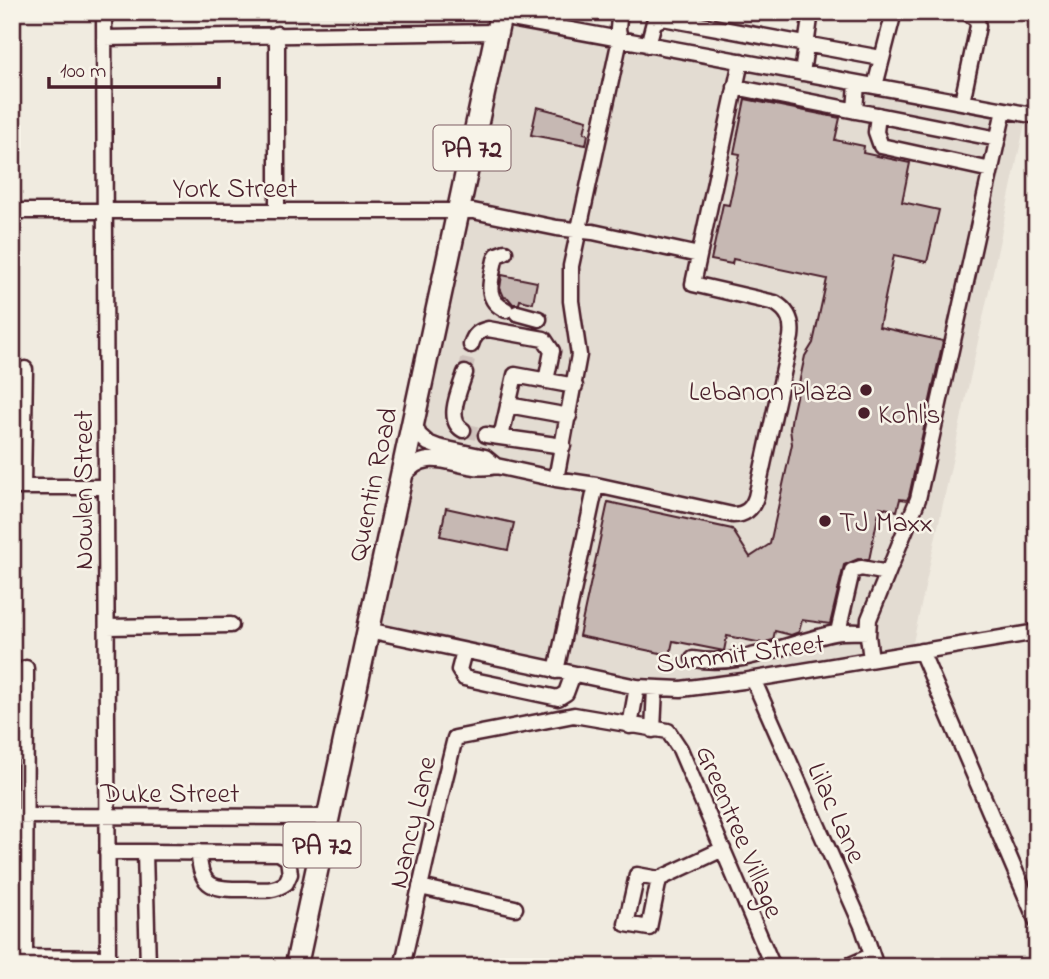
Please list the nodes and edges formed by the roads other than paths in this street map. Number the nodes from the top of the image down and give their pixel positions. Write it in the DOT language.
graph roads {
  1 [pos="104,12"];
  2 [pos="615,12"];
  3 [pos="811,12"];
  4 [pos="894,12"];
  5 [pos="967,12"];
  6 [pos="533,18"];
  7 [pos="499,20"];
  8 [pos="277,34"];
  9 [pos="104,38"];
  10 [pos="620,39"];
  11 [pos="648,45"];
  12 [pos="806,46"];
  13 [pos="881,58"];
  14 [pos="741,61"];
  15 [pos="803,73"];
  16 [pos="857,83"];
  17 [pos="875,86"];
  18 [pos="736,87"];
  19 [pos="962,102"];
  20 [pos="1004,110"];
  21 [pos="855,111"];
  22 [pos="878,115"];
  23 [pos="1037,116"];
  24 [pos="998,139"];
  25 [pos="991,170"];
  26 [pos="12,211"];
  27 [pos="105,211"];
  28 [pos="277,211"];
  29 [pos="458,211"];
  30 [pos="577,230"];
  31 [pos="505,251"];
  32 [pos="699,255"];
  33 [pos="539,319"];
  34 [pos="471,345"];
  35 [pos="25,369"];
  36 [pos="465,373"];
  37 [pos="547,381"];
  38 [pos="575,386"];
  39 [pos="508,405"];
  40 [pos="569,416"];
  41 [pos="413,421"];
  42 [pos="463,430"];
  43 [pos="486,435"];
  44 [pos="501,437"];
  45 [pos="563,446"];
  46 [pos="496,466"];
  47 [pos="556,479"];
  48 [pos="400,482"];
  49 [pos="596,485"];
  50 [pos="18,487"];
  51 [pos="106,488"];
  52 [pos="888,572"];
  53 [pos="231,625"];
  54 [pos="107,626"];
  55 [pos="368,630"];
  56 [pos="838,632"];
  57 [pos="868,632"];
  58 [pos="1037,632"];
  59 [pos="464,651"];
  60 [pos="921,651"];
  61 [pos="738,658"];
  62 [pos="693,659"];
  63 [pos="871,659"];
  64 [pos="26,667"];
  65 [pos="556,671"];
  66 [pos="573,674"];
  67 [pos="748,680"];
  68 [pos="637,687"];
  69 [pos="655,688"];
  70 [pos="630,726"];
  71 [pos="653,730"];
  72 [pos="19,816"];
  73 [pos="107,816"];
  74 [pos="328,817"];
  75 [pos="723,849"];
  76 [pos="107,852"];
  77 [pos="145,852"];
  78 [pos="199,852"];
  79 [pos="659,879"];
  80 [pos="420,887"];
  81 [pos="514,908"];
  82 [pos="1037,922"];
  83 [pos="19,957"];
  84 [pos="873,961"];
  85 [pos="108,962"];
  86 [pos="148,967"];
  87 [pos="296,967"];
  88 [pos="402,967"];
  89 [pos="773,967"];
  90 [pos="846,967"];
  1 -- 9 [label="street, Nowlen Street"];
  2 -- 10 [label="street"];
  3 -- 12 [label="street"];
  4 -- 13 [label="street"];
  5 -- 19 [label="street"];
  6 -- 7 [label="street"];
  6 -- 10 [label="street"];
  7 -- 8 [label="street"];
  7 -- 29 [label="highway, Quentin Road / PA 72"];
  8 -- 9 [label="street"];
  8 -- 28 [label="street"];
  9 -- 27 [label="street, Nowlen Street"];
  10 -- 11 [label="street"];
  10 -- 30 [label="street"];
  11 -- 12 [label="street"];
  11 -- 14 [label="street"];
  12 -- 13 [label="street"];
  12 -- 15 [label="street"];
  13 -- 17 [label="street"];
  14 -- 15 [label="street"];
  14 -- 18 [label="street"];
  15 -- 16 [label="street"];
  16 -- 17 [label="street"];
  16 -- 21 [label="street"];
  17 -- 19 [label="street"];
  18 -- 21 [label="street"];
  18 -- 32 [label="street"];
  19 -- 20 [label="street"];
  20 -- 23 [label="street"];
  20 -- 24 [label="street"];
  21 -- 22 [label="street"];
  22 -- 24 [label="street"];
  22 -- 25 [label="street"];
  24 -- 25 [label="street"];
  25 -- 52 [label="street"];
  26 -- 27 [label="street, York Street"];
  27 -- 28 [label="street, York Street"];
  27 -- 51 [label="street, Nowlen Street"];
  28 -- 29 [label="street, York Street"];
  29 -- 30 [label="street, York Street"];
  29 -- 41 [label="highway, Quentin Road / PA 72"];
  30 -- 32 [label="street, York Street"];
  30 -- 38 [label="street"];
  31 -- 33 [label="street"];
  32 -- 49 [label="street"];
  34 -- 37 [label="street"];
  35 -- 50 [label="street"];
  36 -- 42 [label="street"];
  37 -- 38 [label="street"];
  37 -- 39 [label="street"];
  38 -- 40 [label="street"];
  39 -- 40 [label="street"];
  39 -- 44 [label="street"];
  40 -- 45 [label="street"];
  41 -- 46 [label="street"];
  41 -- 48 [label="highway, Quentin Road / PA 72"];
  43 -- 44 [label="street"];
  44 -- 45 [label="street"];
  45 -- 47 [label="street"];
  46 -- 47 [label="street"];
  46 -- 48 [label="street"];
  47 -- 49 [label="street"];
  48 -- 55 [label="highway, Quentin Road / PA 72"];
  49 -- 65 [label="street"];
  50 -- 51 [label="street"];
  51 -- 54 [label="street, Nowlen Street"];
  52 -- 56 [label="street"];
  52 -- 57 [label="street"];
  53 -- 54 [label="street"];
  54 -- 73 [label="street, Nowlen Street"];
  55 -- 59 [label="street, Summit Street"];
  55 -- 74 [label="highway, Quentin Road / PA 72"];
  56 -- 57 [label="street"];
  56 -- 61 [label="street"];
  57 -- 63 [label="street"];
  58 -- 60 [label="street, Summit Street"];
  59 -- 65 [label="street, Summit Street"];
  59 -- 66 [label="street"];
  60 -- 63 [label="street, Summit Street"];
  60 -- 82 [label="street"];
  61 -- 62 [label="street"];
  61 -- 67 [label="street, Lilac Lane"];
  63 -- 67 [label="street, Summit Street"];
  64 -- 72 [label="street"];
  65 -- 66 [label="street, Summit Street"];
  66 -- 68 [label="street, Summit Street"];
  67 -- 69 [label="street, Summit Street"];
  67 -- 84 [label="street, Lilac Lane"];
  68 -- 69 [label="street, Summit Street"];
  68 -- 70 [label="street"];
  69 -- 71 [label="street"];
  70 -- 71 [label="street, Greentree Village"];
  70 -- 80 [label="street, Nancy Lane"];
  71 -- 75 [label="street, Greentree Village"];
  72 -- 73 [label="street, Duke Street"];
  72 -- 83 [label="street"];
  73 -- 74 [label="street, Duke Street"];
  73 -- 76 [label="street, Nowlen Street"];
  74 -- 87 [label="highway, Quentin Road / PA 72"];
  75 -- 79 [label="street"];
  75 -- 89 [label="street, Greentree Village"];
  76 -- 77 [label="street"];
  76 -- 85 [label="street, Nowlen Street"];
  77 -- 78 [label="street"];
  77 -- 86 [label="street"];
  78 -- 78 [label="street"];
  80 -- 81 [label="street"];
  80 -- 88 [label="street, Nancy Lane"];
  83 -- 85 [label="street"];
  84 -- 90 [label="street"];
}
